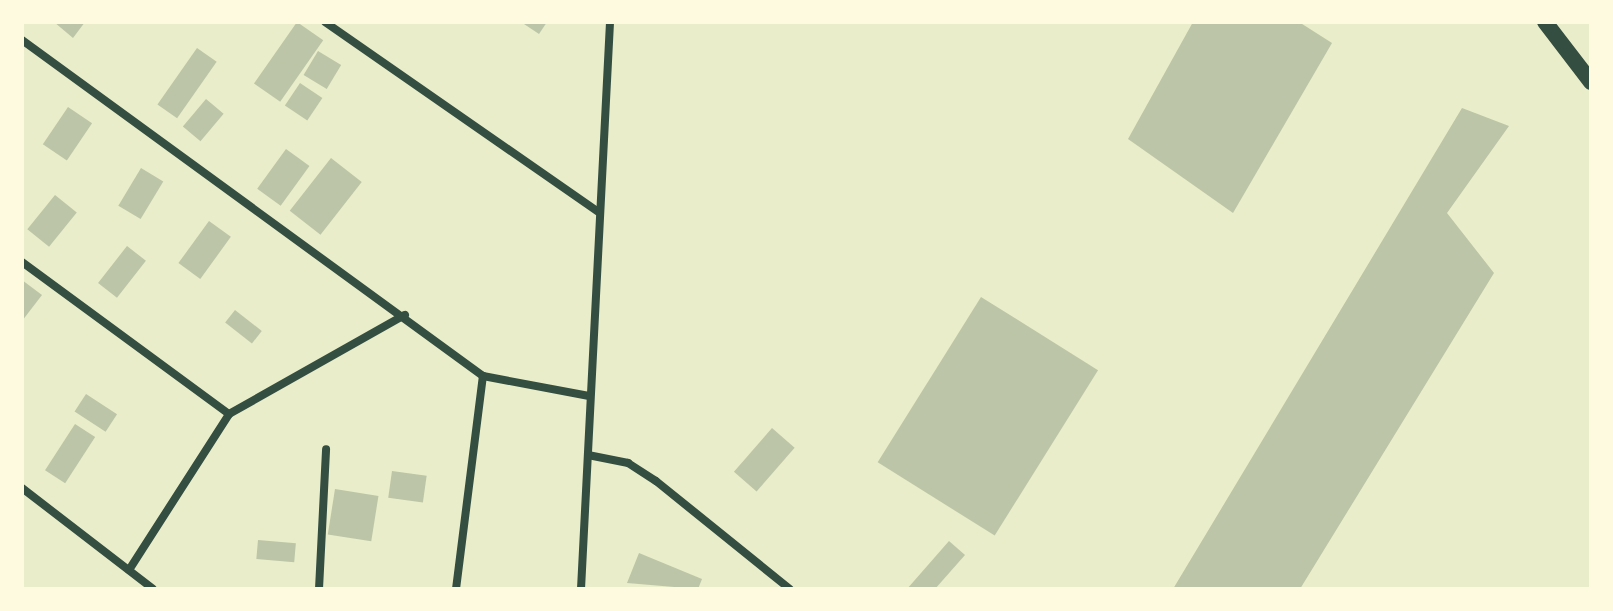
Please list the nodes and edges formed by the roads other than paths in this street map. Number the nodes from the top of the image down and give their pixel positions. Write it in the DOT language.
graph roads {
  1 [pos="325,22"];
  2 [pos="610,22"];
  3 [pos="1545,22"];
  4 [pos="22,40"];
  5 [pos="1591,82"];
  6 [pos="598,212"];
  7 [pos="22,262"];
  8 [pos="408,318"];
  9 [pos="483,376"];
  10 [pos="589,396"];
  11 [pos="229,414"];
  12 [pos="326,449"];
  13 [pos="588,455"];
  14 [pos="22,488"];
  15 [pos="129,570"];
  16 [pos="153,589"];
  17 [pos="319,589"];
  18 [pos="456,589"];
  19 [pos="581,589"];
  20 [pos="790,589"];
  1 -- 6 [label="street"];
  2 -- 6 [label="street"];
  3 -- 5 [label="main road"];
  4 -- 8 [label="street"];
  6 -- 10 [label="street"];
  7 -- 11 [label="street"];
  8 -- 9 [label="street"];
  8 -- 11 [label="street"];
  9 -- 10 [label="street"];
  9 -- 18 [label="street"];
  10 -- 13 [label="street"];
  11 -- 15 [label="street"];
  12 -- 17 [label="street"];
  13 -- 19 [label="street"];
  13 -- 20 [label="street"];
  14 -- 15 [label="street"];
  15 -- 16 [label="street"];
}
